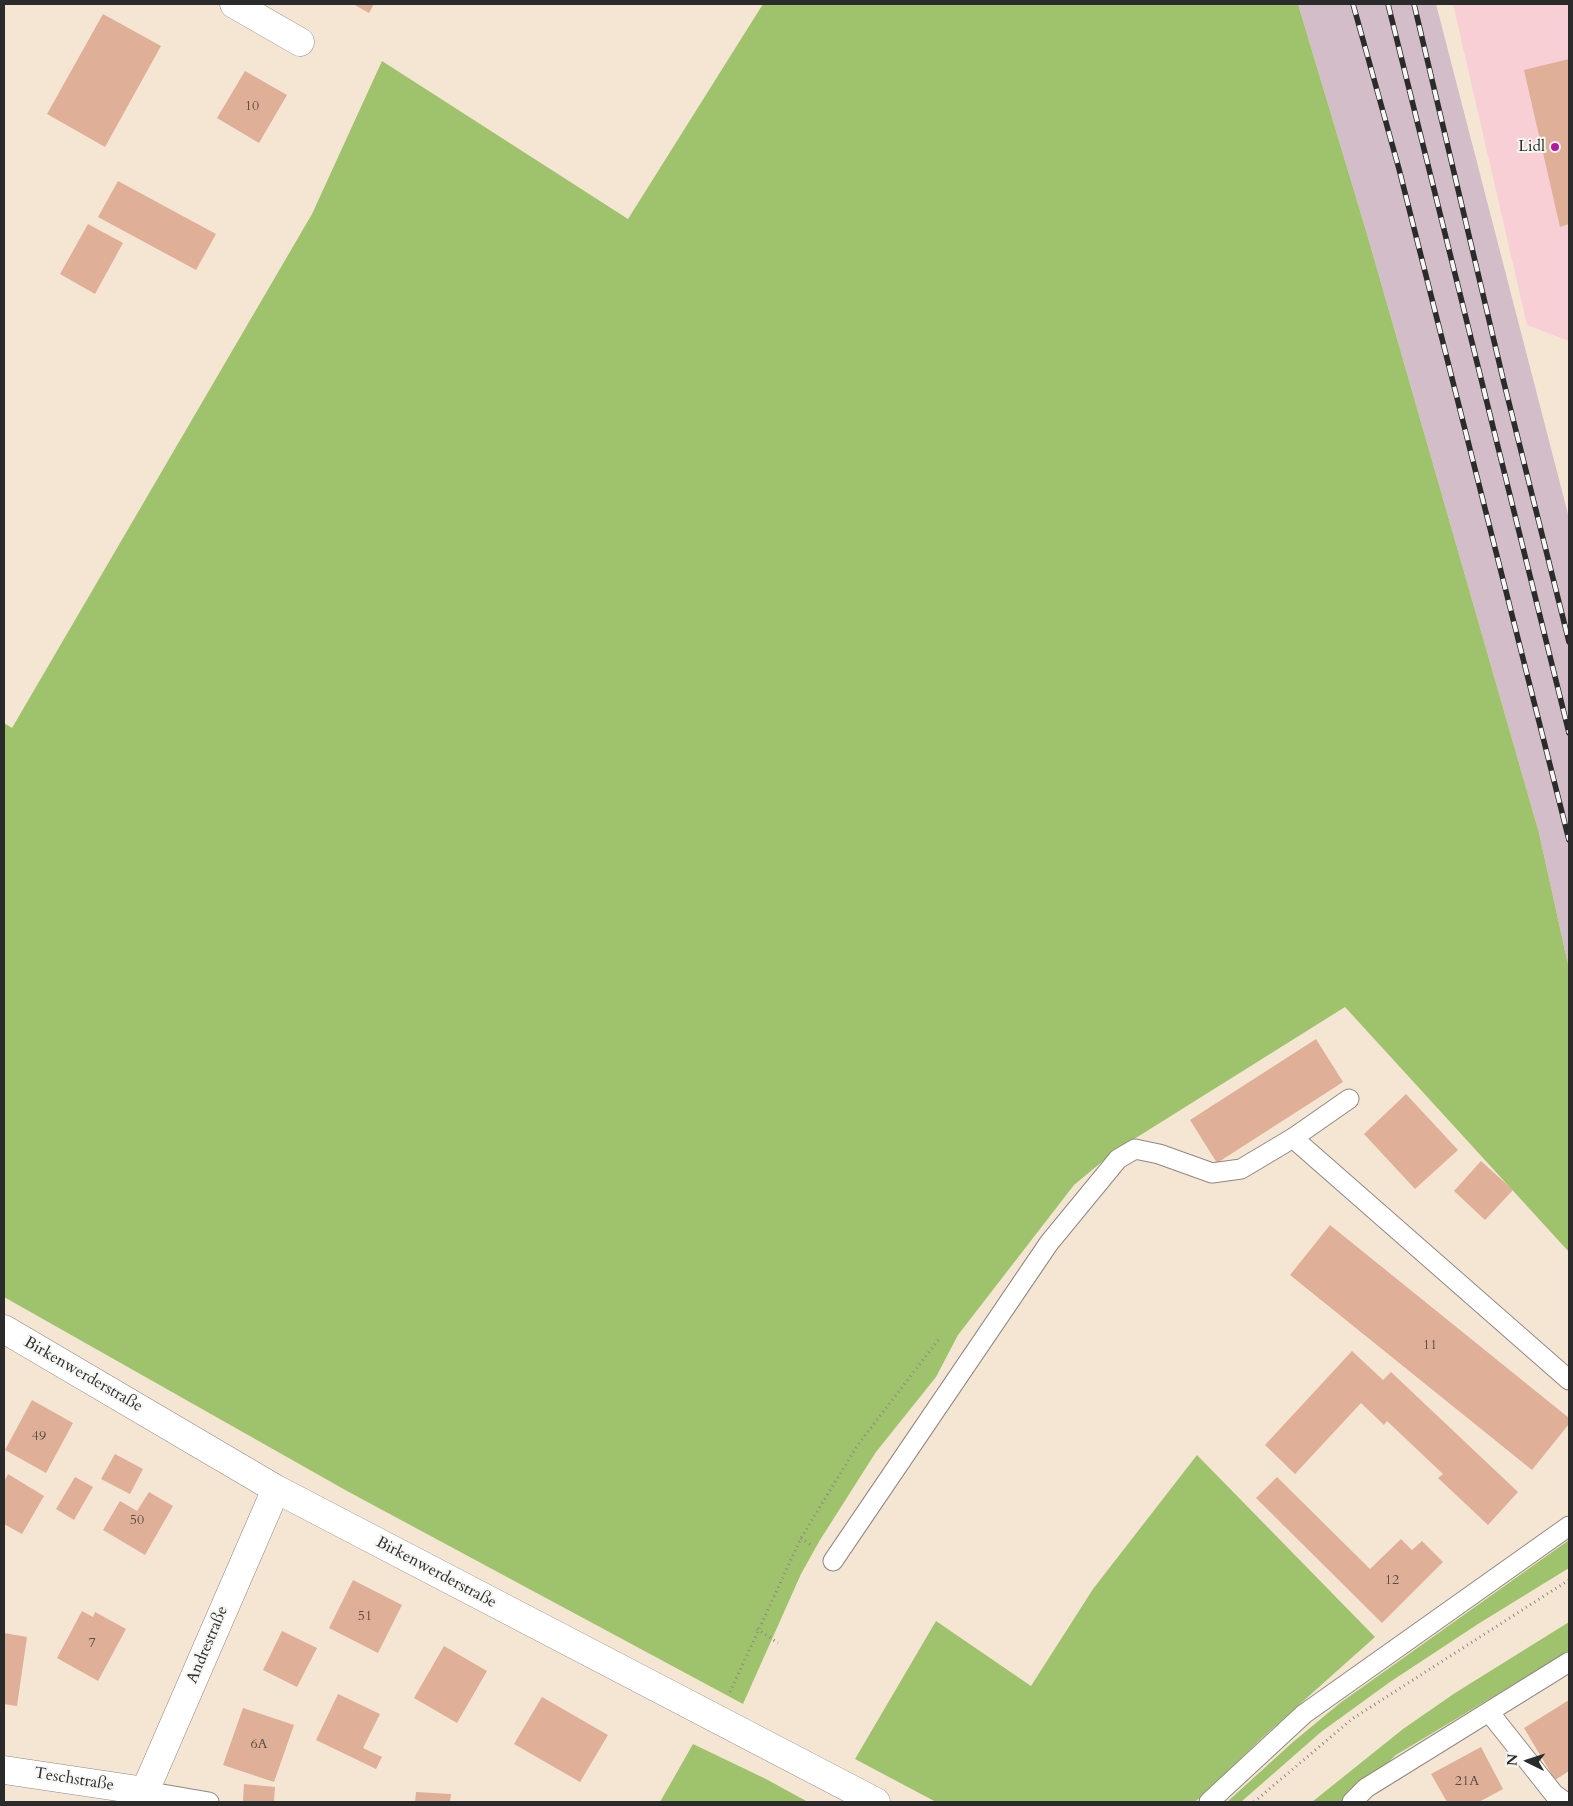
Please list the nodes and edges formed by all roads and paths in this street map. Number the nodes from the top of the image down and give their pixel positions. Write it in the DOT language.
graph roads {
  1 [pos="247,7"];
  2 [pos="300,42"];
  3 [pos="1349,1099"];
  4 [pos="1293,1138"];
  5 [pos="4,1329"];
  6 [pos="940,1339"];
  7 [pos="1569,1380"];
  8 [pos="276,1489"];
  9 [pos="1569,1526"];
  10 [pos="833,1561"];
  11 [pos="1569,1580"];
  12 [pos="757,1629"];
  13 [pos="778,1643"];
  14 [pos="1569,1662"];
  15 [pos="1489,1712"];
  16 [pos="718,1720"];
  17 [pos="4,1770"];
  18 [pos="144,1796"];
  19 [pos="209,1802"];
  20 [pos="876,1802"];
  21 [pos="1209,1802"];
  22 [pos="1254,1802"];
  23 [pos="1352,1802"];
  24 [pos="1565,1802"];
  1 -- 2 [label="street"];
  3 -- 4 [label="lane"];
  4 -- 7 [label="lane"];
  4 -- 10 [label="lane"];
  5 -- 8 [label="street, Birkenwerderstraße"];
  6 -- 12 [label="path"];
  8 -- 16 [label="street, Birkenwerderstraße"];
  8 -- 18 [label="street, Andrestraße"];
  9 -- 21 [label="lane"];
  11 -- 22 [label="path"];
  12 -- 13 [label="path"];
  12 -- 16 [label="path"];
  14 -- 15 [label="lane"];
  15 -- 23 [label="lane"];
  15 -- 24 [label="lane"];
  16 -- 20 [label="street, Birkenwerderstraße"];
  17 -- 18 [label="street, Teschstraße"];
  18 -- 19 [label="lane"];
}
